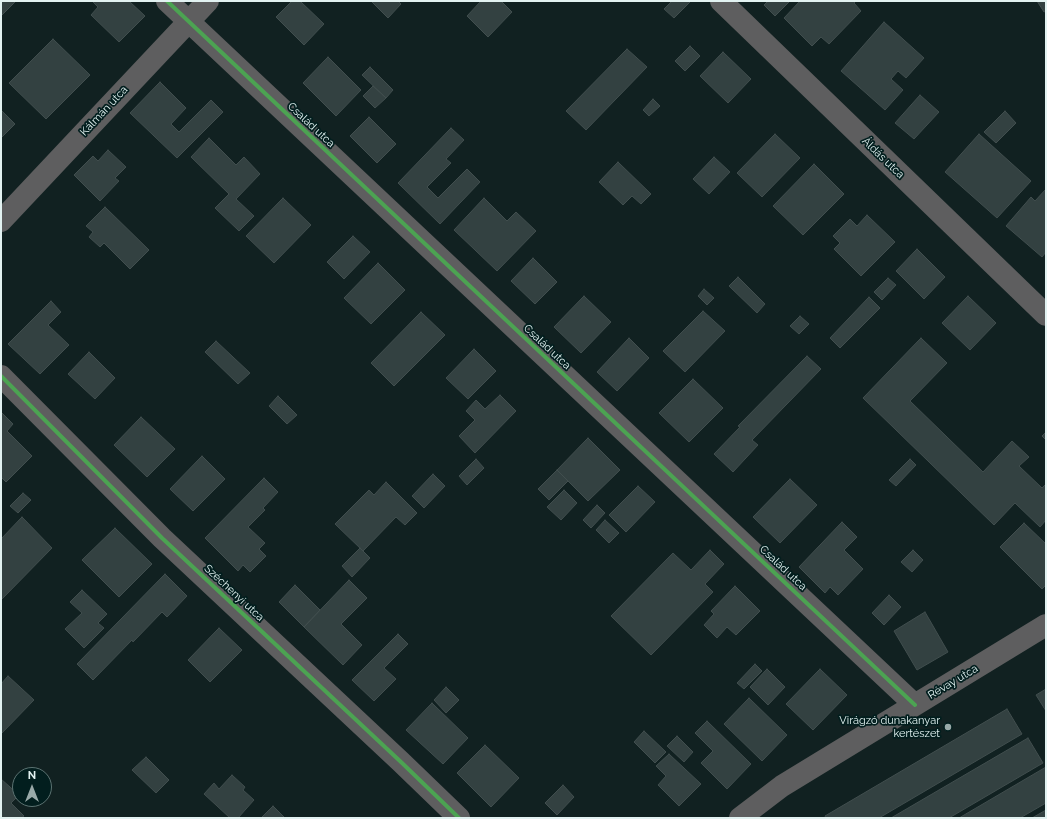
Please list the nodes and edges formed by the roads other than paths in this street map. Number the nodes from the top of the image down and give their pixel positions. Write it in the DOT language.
graph roads {
  1 [pos="167,1"];
  2 [pos="208,1"];
  3 [pos="721,1"];
  4 [pos="188,22"];
  5 [pos="1,221"];
  6 [pos="1046,315"];
  7 [pos="1,376"];
  8 [pos="1046,625"];
  9 [pos="915,705"];
  10 [pos="747,816"];
  11 [pos="459,818"];
  1 -- 4 [label="street, Család utca"];
  2 -- 4 [label="street, Kálmán utca"];
  3 -- 6 [label="street, Áldás utca"];
  4 -- 5 [label="street, Kálmán utca"];
  4 -- 9 [label="street, Család utca"];
  7 -- 11 [label="street, Széchenyi utca"];
  8 -- 9 [label="street, Révay utca"];
  9 -- 10 [label="street, Révay utca"];
}
